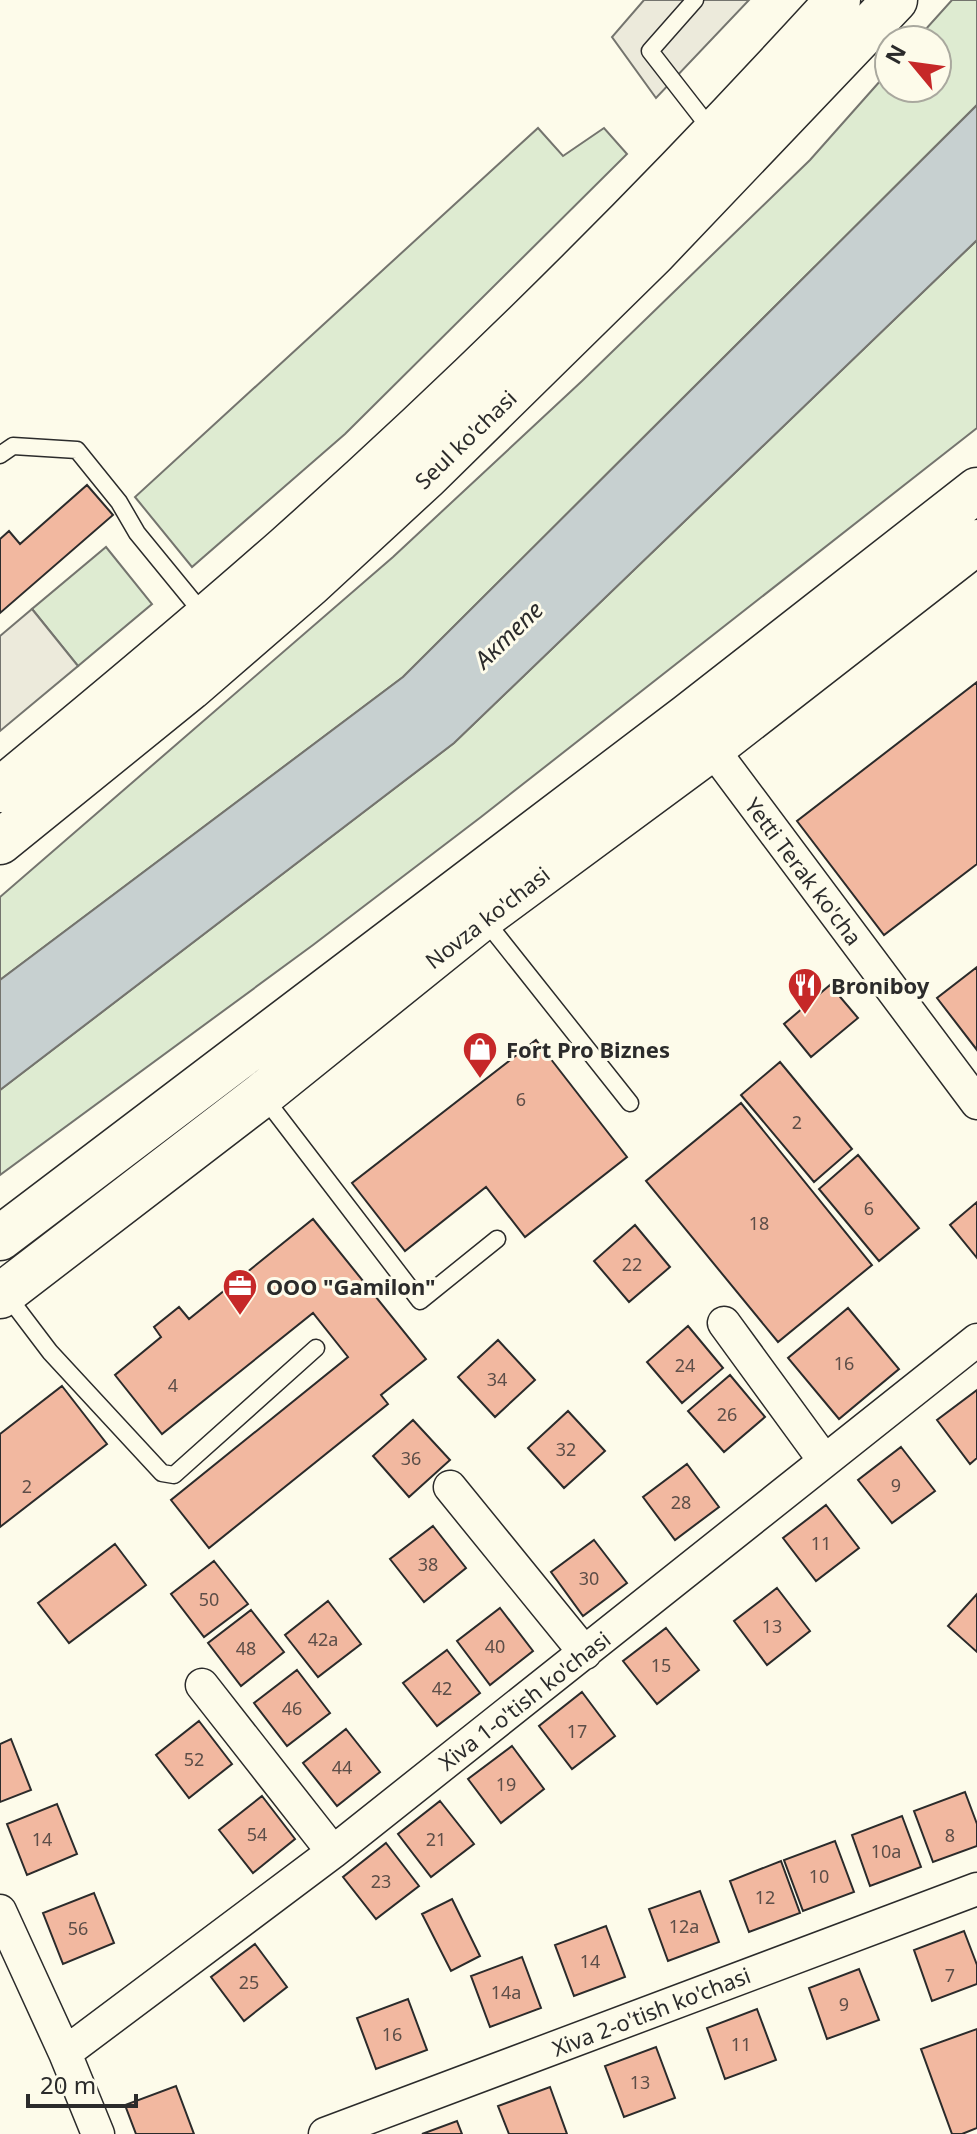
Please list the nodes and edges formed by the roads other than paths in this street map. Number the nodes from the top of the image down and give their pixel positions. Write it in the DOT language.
graph roads {
  1 [pos="695,0"];
  2 [pos="838,0"];
  3 [pos="895,0"];
  4 [pos="715,133"];
  5 [pos="0,455"];
  6 [pos="977,490"];
  7 [pos="977,542"];
  8 [pos="206,618"];
  9 [pos="700,732"];
  10 [pos="0,790"];
  11 [pos="0,842"];
  12 [pos="483,917"];
  13 [pos="262,1095"];
  14 [pos="630,1103"];
  15 [pos="977,1103"];
  16 [pos="0,1238"];
  17 [pos="497,1239"];
  18 [pos="2,1294"];
  19 [pos="724,1323"];
  20 [pos="977,1340"];
  21 [pos="316,1348"];
  22 [pos="824,1460"];
  23 [pos="450,1487"];
  24 [pos="585,1653"];
  25 [pos="202,1685"];
  26 [pos="333,1852"];
  27 [pos="977,1889"];
  28 [pos="0,1911"];
  29 [pos="65,2053"];
  30 [pos="98,2134"];
  31 [pos="325,2134"];
  1 -- 4 [label="lane"];
  2 -- 4 [label="main road, Seul ko'chasi"];
  3 -- 11 [label="main road, Seul ko'chasi"];
  4 -- 8 [label="main road, Seul ko'chasi"];
  5 -- 8 [label="lane"];
  6 -- 9 [label="main road, Novza ko'chasi"];
  7 -- 9 [label="main road, Novza ko'chasi"];
  8 -- 10 [label="main road, Seul ko'chasi"];
  9 -- 12 [label="main road, Novza ko'chasi"];
  9 -- 15 [label="street, Yetti Terak ko'cha"];
  9 -- 16 [label="main road, Novza ko'chasi"];
  12 -- 13 [label="main road, Novza ko'chasi"];
  12 -- 14 [label="lane"];
  13 -- 17 [label="lane"];
  13 -- 18 [label="main road, Novza ko'chasi"];
  18 -- 21 [label="lane"];
  19 -- 22 [label="street"];
  20 -- 22 [label="street, Xiva 1-o'tish ko'chasi"];
  22 -- 24 [label="street, Xiva 1-o'tish ko'chasi"];
  23 -- 24 [label="street"];
  24 -- 26 [label="street, Xiva 1-o'tish ko'chasi"];
  25 -- 26 [label="street"];
  26 -- 29 [label="street, Xiva 1-o'tish ko'chasi"];
  27 -- 31 [label="street, Xiva 2-o'tish ko'chasi"];
  28 -- 29 [label="street"];
  29 -- 30 [label="street"];
}
